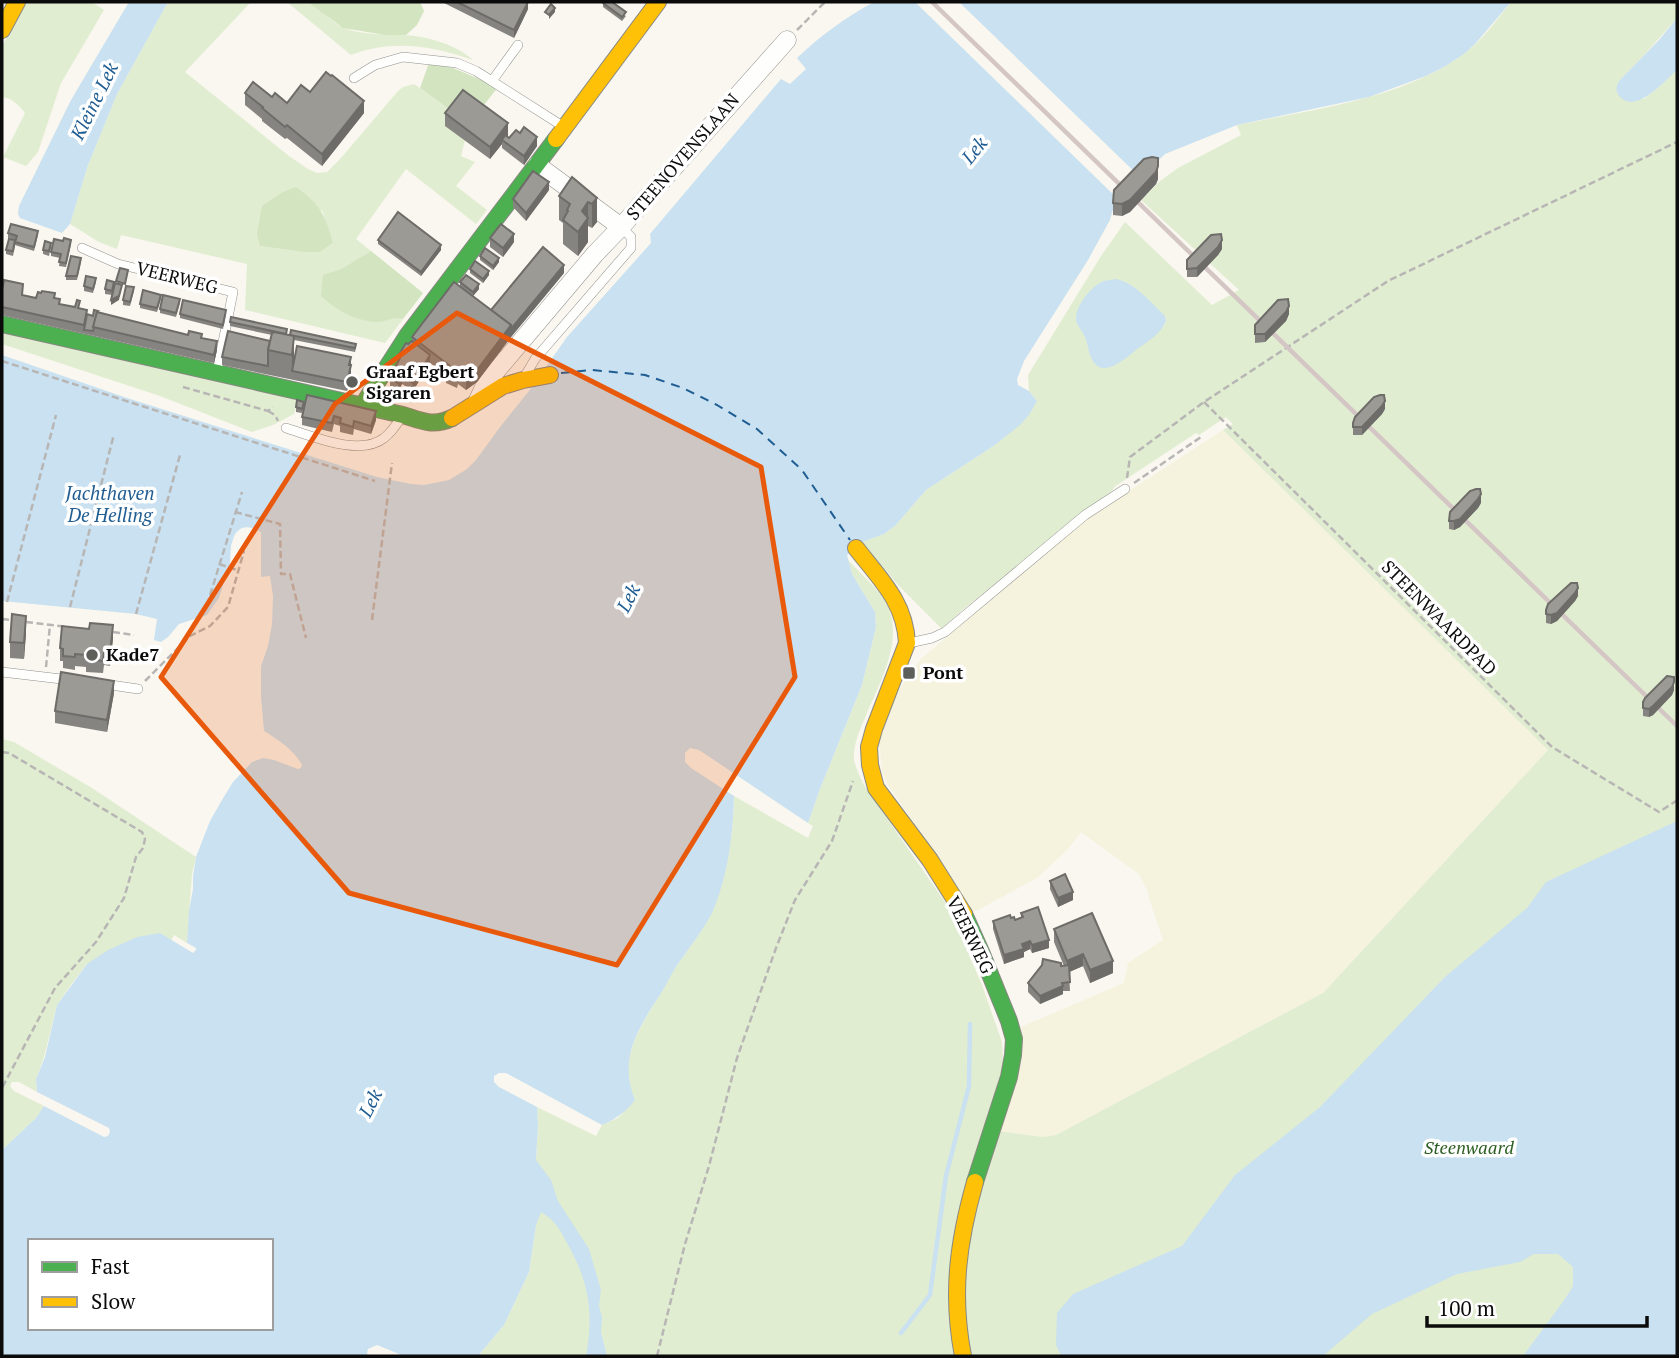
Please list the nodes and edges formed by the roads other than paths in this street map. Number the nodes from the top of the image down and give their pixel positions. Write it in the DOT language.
graph roads {
  1 [pos="18,2"];
  2 [pos="658,2"];
  3 [pos="2,30"];
  4 [pos="787,40"];
  5 [pos="518,46"];
  6 [pos="354,78"];
  7 [pos="492,81"];
  8 [pos="565,127"];
  9 [pos="537,165"];
  10 [pos="621,227"];
  11 [pos="82,248"];
  12 [pos="2,324"];
  13 [pos="216,374"];
  14 [pos="550,375"];
  15 [pos="522,380"];
  16 [pos="478,400"];
  17 [pos="362,406"];
  18 [pos="403,415"];
  19 [pos="282,425"];
  20 [pos="1125,489"];
  21 [pos="856,548"];
  22 [pos="907,643"];
  23 [pos="2,673"];
  24 [pos="80,681"];
  25 [pos="92,683"];
  26 [pos="138,689"];
  27 [pos="963,1356"];
  1 -- 3 [label="street"];
  2 -- 8 [label="street"];
  4 -- 10 [label="street, STEENOVENSLAAN"];
  5 -- 7 [label="lane"];
  6 -- 7 [label="lane"];
  7 -- 8 [label="lane"];
  8 -- 9 [label="street"];
  9 -- 10 [label="street, STEENOVENSLAAN"];
  9 -- 17 [label="street"];
  10 -- 15 [label="lane"];
  10 -- 16 [label="street"];
  11 -- 13 [label="lane, VEERWEG"];
  12 -- 13 [label="street"];
  13 -- 17 [label="street"];
  14 -- 15 [label="street"];
  15 -- 16 [label="street"];
  16 -- 18 [label="street"];
  17 -- 18 [label="street"];
  18 -- 19 [label="lane"];
  20 -- 22 [label="lane"];
  21 -- 22 [label="street"];
  22 -- 27 [label="street, VEERWEG"];
  23 -- 24 [label="lane"];
  25 -- 26 [label="lane"];
}
